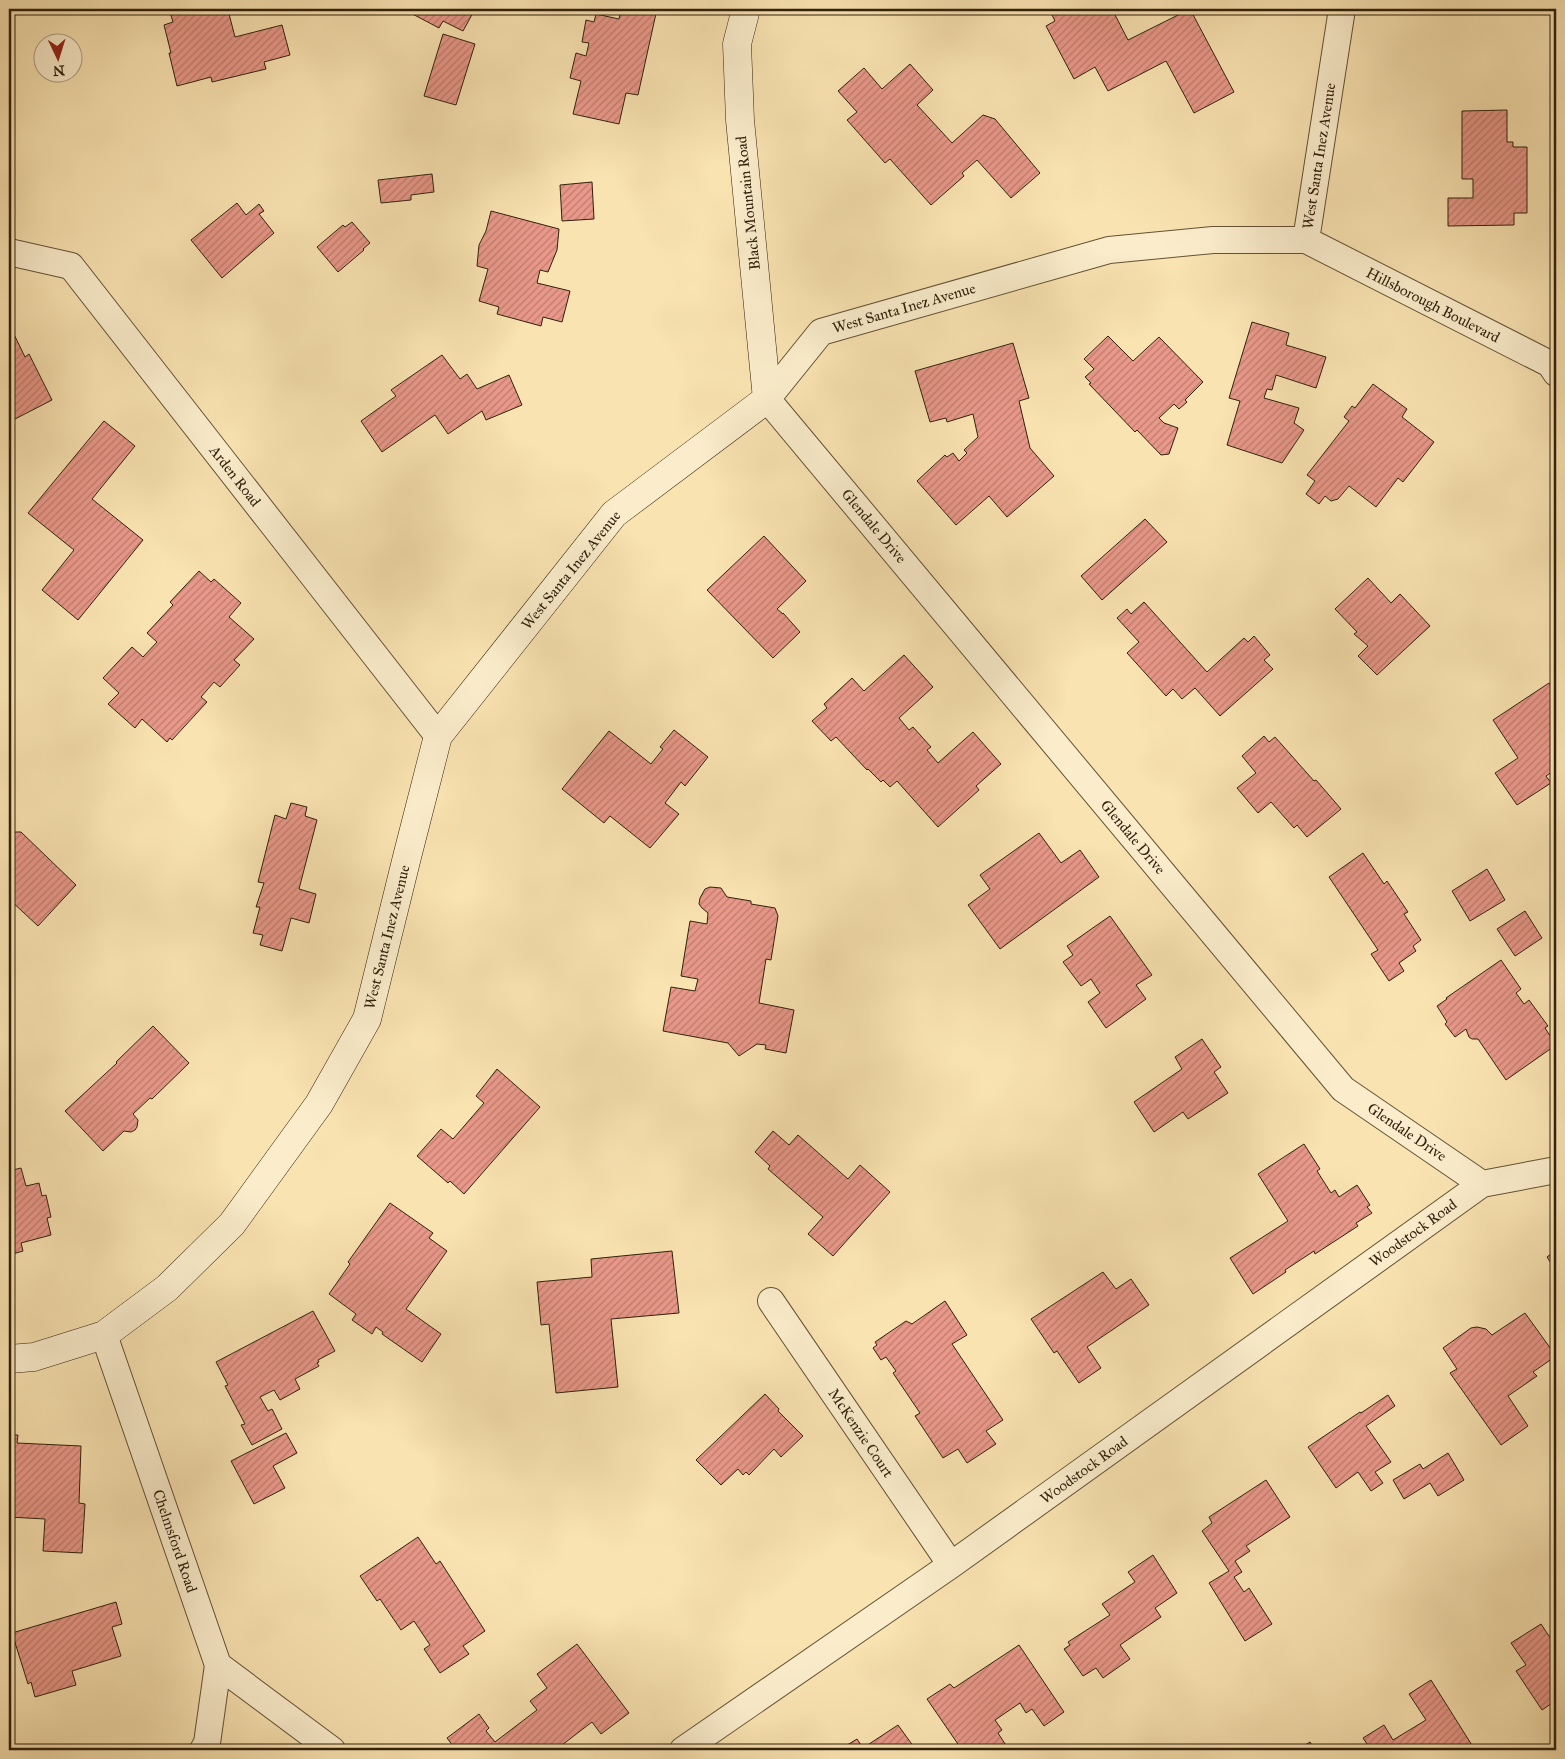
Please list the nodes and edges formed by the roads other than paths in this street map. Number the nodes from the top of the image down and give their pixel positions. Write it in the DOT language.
graph roads {
  1 [pos="746,9"];
  2 [pos="1342,9"];
  3 [pos="1306,240"];
  4 [pos="9,252"];
  5 [pos="1556,373"];
  6 [pos="767,398"];
  7 [pos="438,736"];
  8 [pos="1556,1170"];
  9 [pos="1482,1184"];
  10 [pos="771,1301"];
  11 [pos="104,1335"];
  12 [pos="9,1359"];
  13 [pos="951,1565"];
  14 [pos="218,1666"];
  15 [pos="203,1750"];
  16 [pos="332,1750"];
  17 [pos="683,1750"];
  1 -- 6 [label="street, Black Mountain Road"];
  2 -- 3 [label="street, West Santa Inez Avenue"];
  3 -- 5 [label="street, Hillsborough Boulevard"];
  3 -- 6 [label="street, West Santa Inez Avenue"];
  4 -- 7 [label="street, Arden Road"];
  6 -- 7 [label="street, West Santa Inez Avenue"];
  6 -- 9 [label="street, Glendale Drive"];
  7 -- 11 [label="street, West Santa Inez Avenue"];
  8 -- 9 [label="street"];
  9 -- 13 [label="street, Woodstock Road"];
  10 -- 13 [label="street, McKenzie Court"];
  11 -- 12 [label="street, West Santa Inez Avenue"];
  11 -- 14 [label="street, Chelmsford Road"];
  13 -- 17 [label="street, Woodstock Road"];
  14 -- 15 [label="street, Chelmsford Road"];
  14 -- 16 [label="street"];
}
